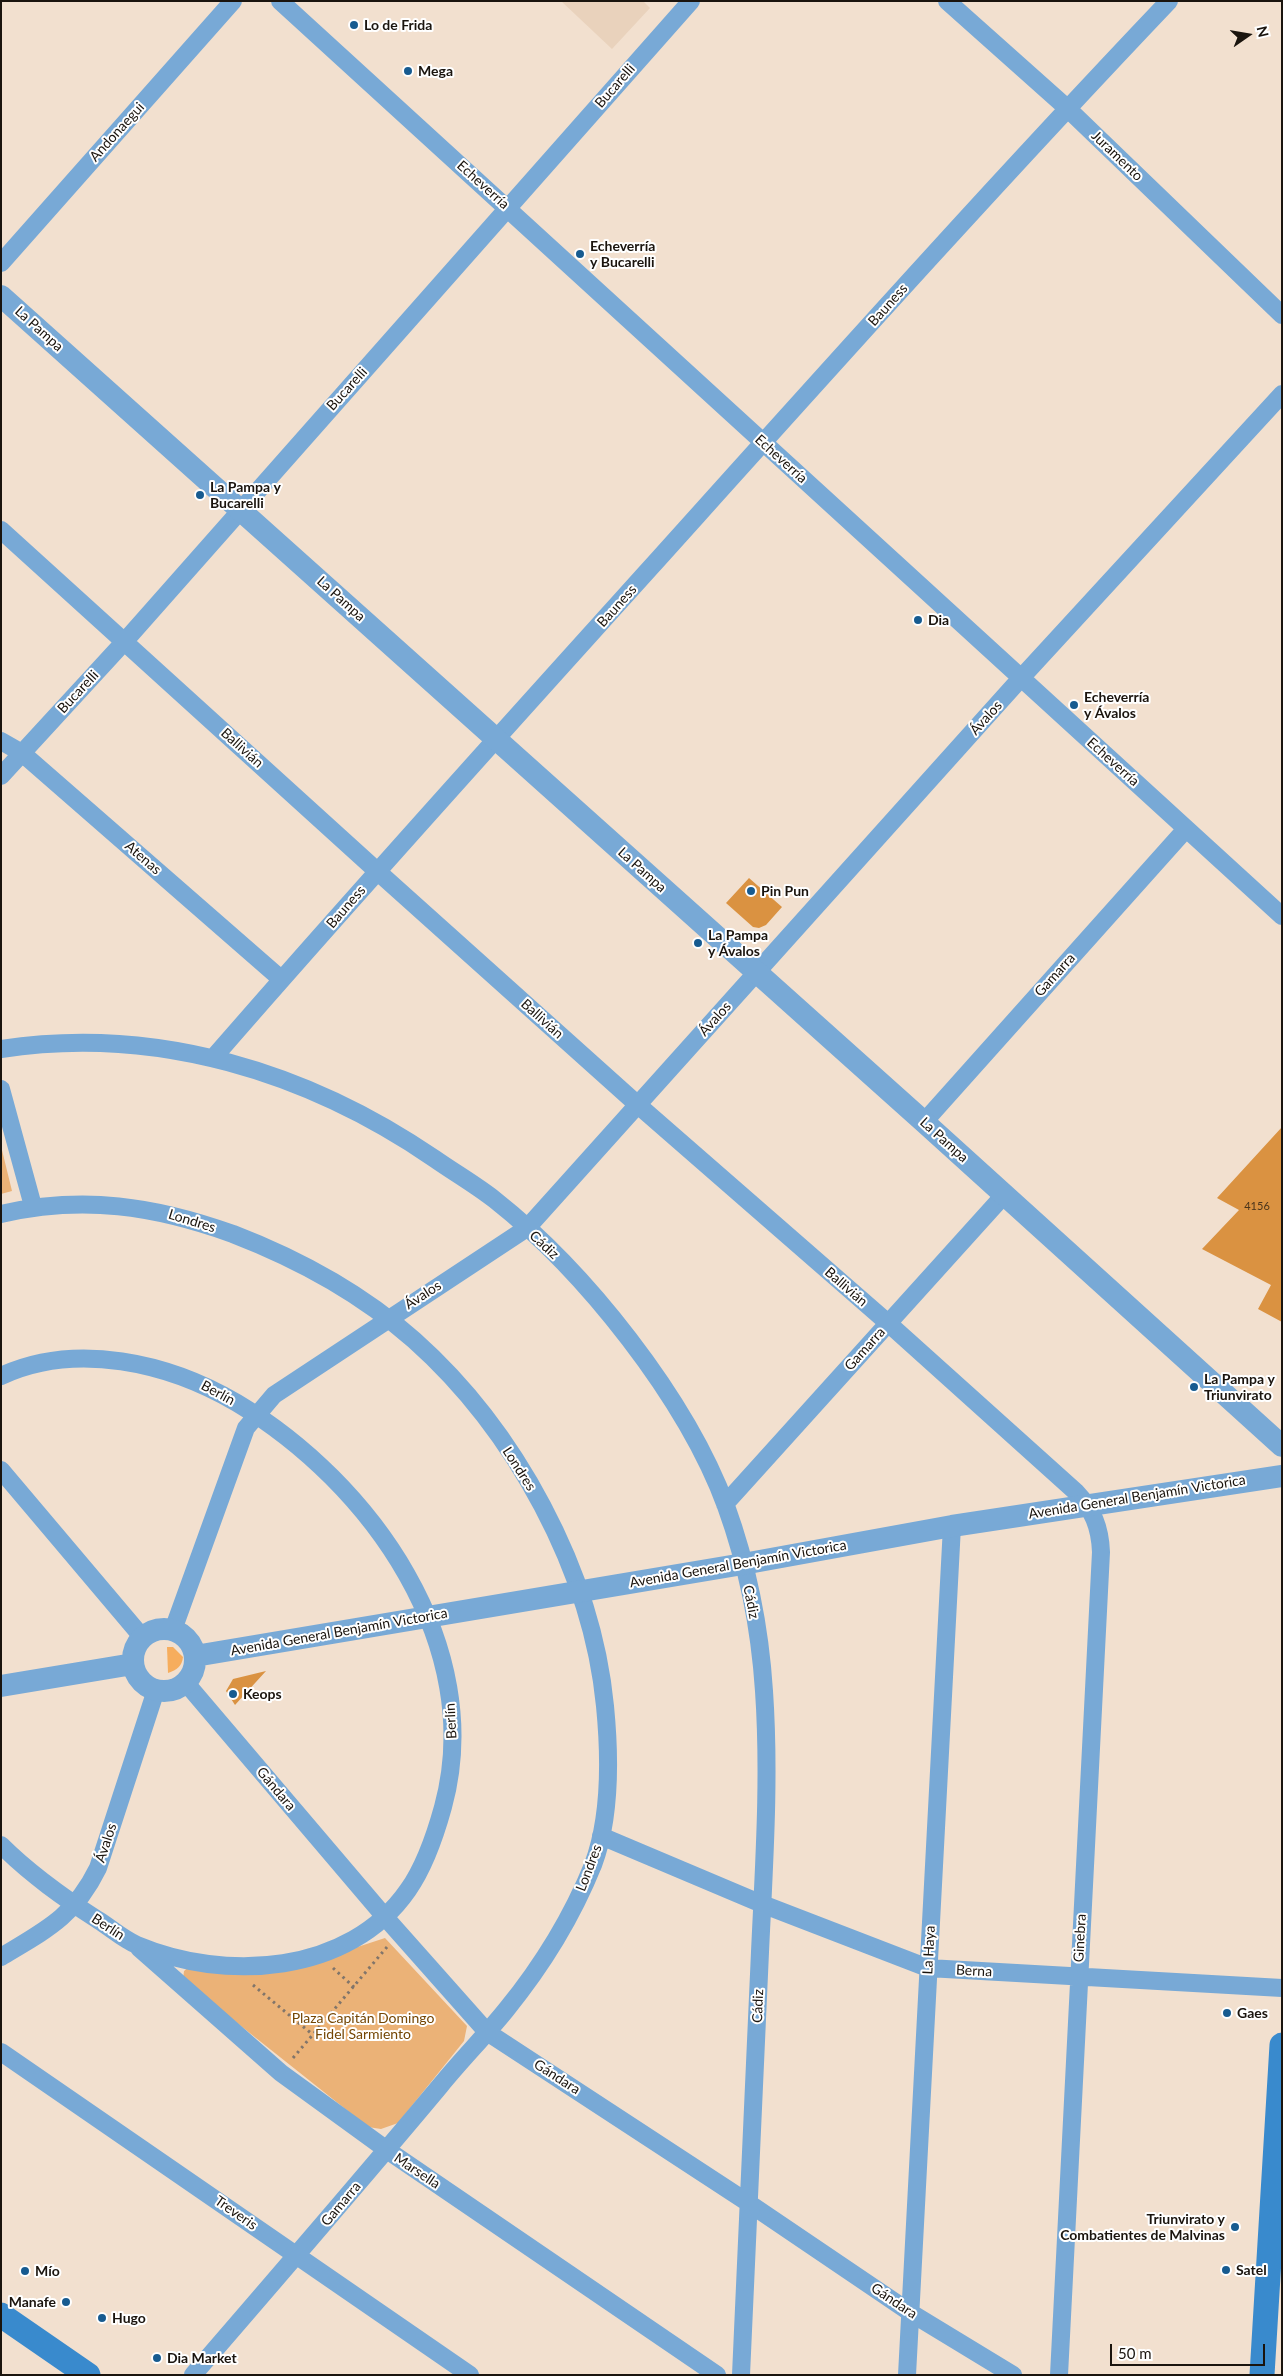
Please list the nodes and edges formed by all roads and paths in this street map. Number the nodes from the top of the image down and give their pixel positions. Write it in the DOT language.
graph roads {
  1 [pos="233,1"];
  2 [pos="280,1"];
  3 [pos="690,1"];
  4 [pos="947,1"];
  5 [pos="1169,1"];
  6 [pos="1067,108"];
  7 [pos="508,208"];
  8 [pos="1,262"];
  9 [pos="1,296"];
  10 [pos="1282,315"];
  11 [pos="1282,394"];
  12 [pos="763,443"];
  13 [pos="240,509"];
  14 [pos="1,530"];
  15 [pos="125,641"];
  16 [pos="1021,678"];
  17 [pos="497,739"];
  18 [pos="1,741"];
  19 [pos="22,753"];
  20 [pos="1,776"];
  21 [pos="1186,829"];
  22 [pos="377,871"];
  23 [pos="1282,916"];
  24 [pos="756,973"];
  25 [pos="281,979"];
  26 [pos="1,1049"];
  27 [pos="214,1057"];
  28 [pos="1,1089"];
  29 [pos="638,1105"];
  30 [pos="924,1122"];
  31 [pos="1005,1194"];
  32 [pos="33,1206"];
  33 [pos="1,1214"];
  34 [pos="527,1228"];
  35 [pos="387,1319"];
  36 [pos="888,1323"];
  37 [pos="1,1376"];
  38 [pos="255,1414"];
  39 [pos="1282,1446"];
  40 [pos="1,1470"];
  41 [pos="1282,1476"];
  42 [pos="725,1504"];
  43 [pos="1087,1504"];
  44 [pos="952,1526"];
  45 [pos="743,1564"];
  46 [pos="580,1591"];
  47 [pos="428,1617"];
  48 [pos="173,1630"];
  49 [pos="142,1638"];
  50 [pos="195,1656"];
  51 [pos="133,1664"];
  52 [pos="186,1683"];
  53 [pos="1,1686"];
  54 [pos="156,1690"];
  55 [pos="601,1836"];
  56 [pos="1,1845"];
  57 [pos="762,1904"];
  58 [pos="75,1905"];
  59 [pos="385,1917"];
  60 [pos="399,1933"];
  61 [pos="135,1944"];
  62 [pos="318,1955"];
  63 [pos="1,1957"];
  64 [pos="230,1967"];
  65 [pos="928,1968"];
  66 [pos="1078,1976"];
  67 [pos="355,1988"];
  68 [pos="1282,1988"];
  69 [pos="487,2032"];
  70 [pos="312,2034"];
  71 [pos="1282,2045"];
  72 [pos="1,2052"];
  73 [pos="281,2073"];
  74 [pos="386,2150"];
  75 [pos="750,2204"];
  76 [pos="297,2256"];
  77 [pos="911,2313"];
  78 [pos="1,2315"];
  79 [pos="88,2375"];
  80 [pos="193,2375"];
  81 [pos="470,2375"];
  82 [pos="717,2375"];
  83 [pos="741,2375"];
  84 [pos="907,2375"];
  85 [pos="1013,2375"];
  86 [pos="1059,2375"];
  87 [pos="1262,2375"];
  1 -- 8 [label="street, Andonaegui"];
  2 -- 7 [label="street, Echeverría"];
  3 -- 7 [label="street, Bucarelli"];
  4 -- 6 [label="street, Juramento"];
  5 -- 6 [label="street, Bauness"];
  6 -- 10 [label="street, Juramento"];
  6 -- 12 [label="street, Bauness"];
  7 -- 12 [label="street, Echeverría"];
  7 -- 13 [label="street, Bucarelli"];
  9 -- 13 [label="street, La Pampa"];
  11 -- 16 [label="street, Ávalos"];
  12 -- 16 [label="street, Echeverría"];
  12 -- 17 [label="street, Bauness"];
  13 -- 15 [label="street, Bucarelli"];
  13 -- 17 [label="street, La Pampa"];
  14 -- 15 [label="street, Ballivián"];
  15 -- 19 [label="street, Bucarelli"];
  15 -- 22 [label="street, Ballivián"];
  16 -- 21 [label="street, Echeverría"];
  16 -- 24 [label="street, Ávalos"];
  17 -- 22 [label="street, Bauness"];
  17 -- 24 [label="street, La Pampa"];
  18 -- 19 [label="street, Atenas"];
  19 -- 20 [label="street, Bucarelli"];
  19 -- 25 [label="street, Atenas"];
  21 -- 23 [label="street, Echeverría"];
  21 -- 30 [label="street, Gamarra"];
  22 -- 25 [label="street, Bauness"];
  22 -- 29 [label="street, Ballivián"];
  24 -- 29 [label="street, Ávalos"];
  24 -- 30 [label="street, La Pampa"];
  25 -- 27 [label="street, Bauness"];
  26 -- 27 [label="street"];
  27 -- 34 [label="street, Cádiz"];
  28 -- 32 [label="street"];
  29 -- 34 [label="street, Ávalos"];
  29 -- 36 [label="street, Ballivián"];
  30 -- 31 [label="street, La Pampa"];
  31 -- 36 [label="street, Gamarra"];
  31 -- 39 [label="street, La Pampa"];
  32 -- 33 [label="street, Londres"];
  32 -- 35 [label="street, Londres"];
  34 -- 35 [label="street, Ávalos"];
  34 -- 42 [label="street, Cádiz"];
  35 -- 38 [label="street, Ávalos"];
  35 -- 46 [label="street, Londres"];
  36 -- 42 [label="street, Gamarra"];
  36 -- 43 [label="street, Ballivián"];
  37 -- 38 [label="street, Berlín"];
  38 -- 47 [label="street, Berlín"];
  38 -- 48 [label="street, Ávalos"];
  40 -- 49 [label="street"];
  41 -- 43 [label="street, Avenida General Benjamín Victorica"];
  42 -- 45 [label="street, Cádiz"];
  43 -- 44 [label="street, Avenida General Benjamín Victorica"];
  43 -- 66 [label="street, Ginebra"];
  44 -- 45 [label="street, Avenida General Benjamín Victorica"];
  44 -- 65 [label="street, La Haya"];
  45 -- 46 [label="street, Avenida General Benjamín Victorica"];
  45 -- 57 [label="street, Cádiz"];
  46 -- 47 [label="street, Avenida General Benjamín Victorica"];
  46 -- 55 [label="street, Londres"];
  47 -- 50 [label="street, Avenida General Benjamín Victorica"];
  47 -- 59 [label="street, Berlín"];
  48 -- 49 [label="street"];
  48 -- 50 [label="street"];
  49 -- 51 [label="street"];
  50 -- 52 [label="street"];
  51 -- 53 [label="street"];
  51 -- 54 [label="street"];
  52 -- 54 [label="street"];
  52 -- 59 [label="street, Gándara"];
  54 -- 58 [label="street, Ávalos"];
  55 -- 57 [label="street, Berna"];
  55 -- 69 [label="street, Londres"];
  56 -- 58 [label="street, Berlín"];
  57 -- 65 [label="street, Berna"];
  57 -- 75 [label="street, Cádiz"];
  58 -- 61 [label="street, Berlín"];
  58 -- 63 [label="street, Ávalos"];
  59 -- 60 [label="street, Gándara"];
  59 -- 62 [label="street, Berlín"];
  60 -- 67 [label="path"];
  60 -- 69 [label="street, Gándara"];
  61 -- 64 [label="street, Berlín"];
  61 -- 73 [label="street, Marsella"];
  62 -- 64 [label="street, Berlín"];
  62 -- 67 [label="path"];
  64 -- 70 [label="path"];
  65 -- 66 [label="street, Berna"];
  65 -- 77 [label="street, La Haya"];
  66 -- 68 [label="street, Berna"];
  66 -- 86 [label="street, Ginebra"];
  67 -- 70 [label="path"];
  69 -- 74 [label="street, Gamarra"];
  69 -- 75 [label="street, Gándara"];
  70 -- 73 [label="path"];
  71 -- 87 [label="main road"];
  72 -- 76 [label="street, Treveris"];
  73 -- 74 [label="street, Marsella"];
  74 -- 76 [label="street, Gamarra"];
  74 -- 82 [label="street, Marsella"];
  75 -- 77 [label="street, Gándara"];
  75 -- 83 [label="street, Cádiz"];
  76 -- 80 [label="street, Gamarra"];
  76 -- 81 [label="street, Treveris"];
  77 -- 84 [label="street, La Haya"];
  77 -- 85 [label="street, Gándara"];
  78 -- 79 [label="main road"];
}
